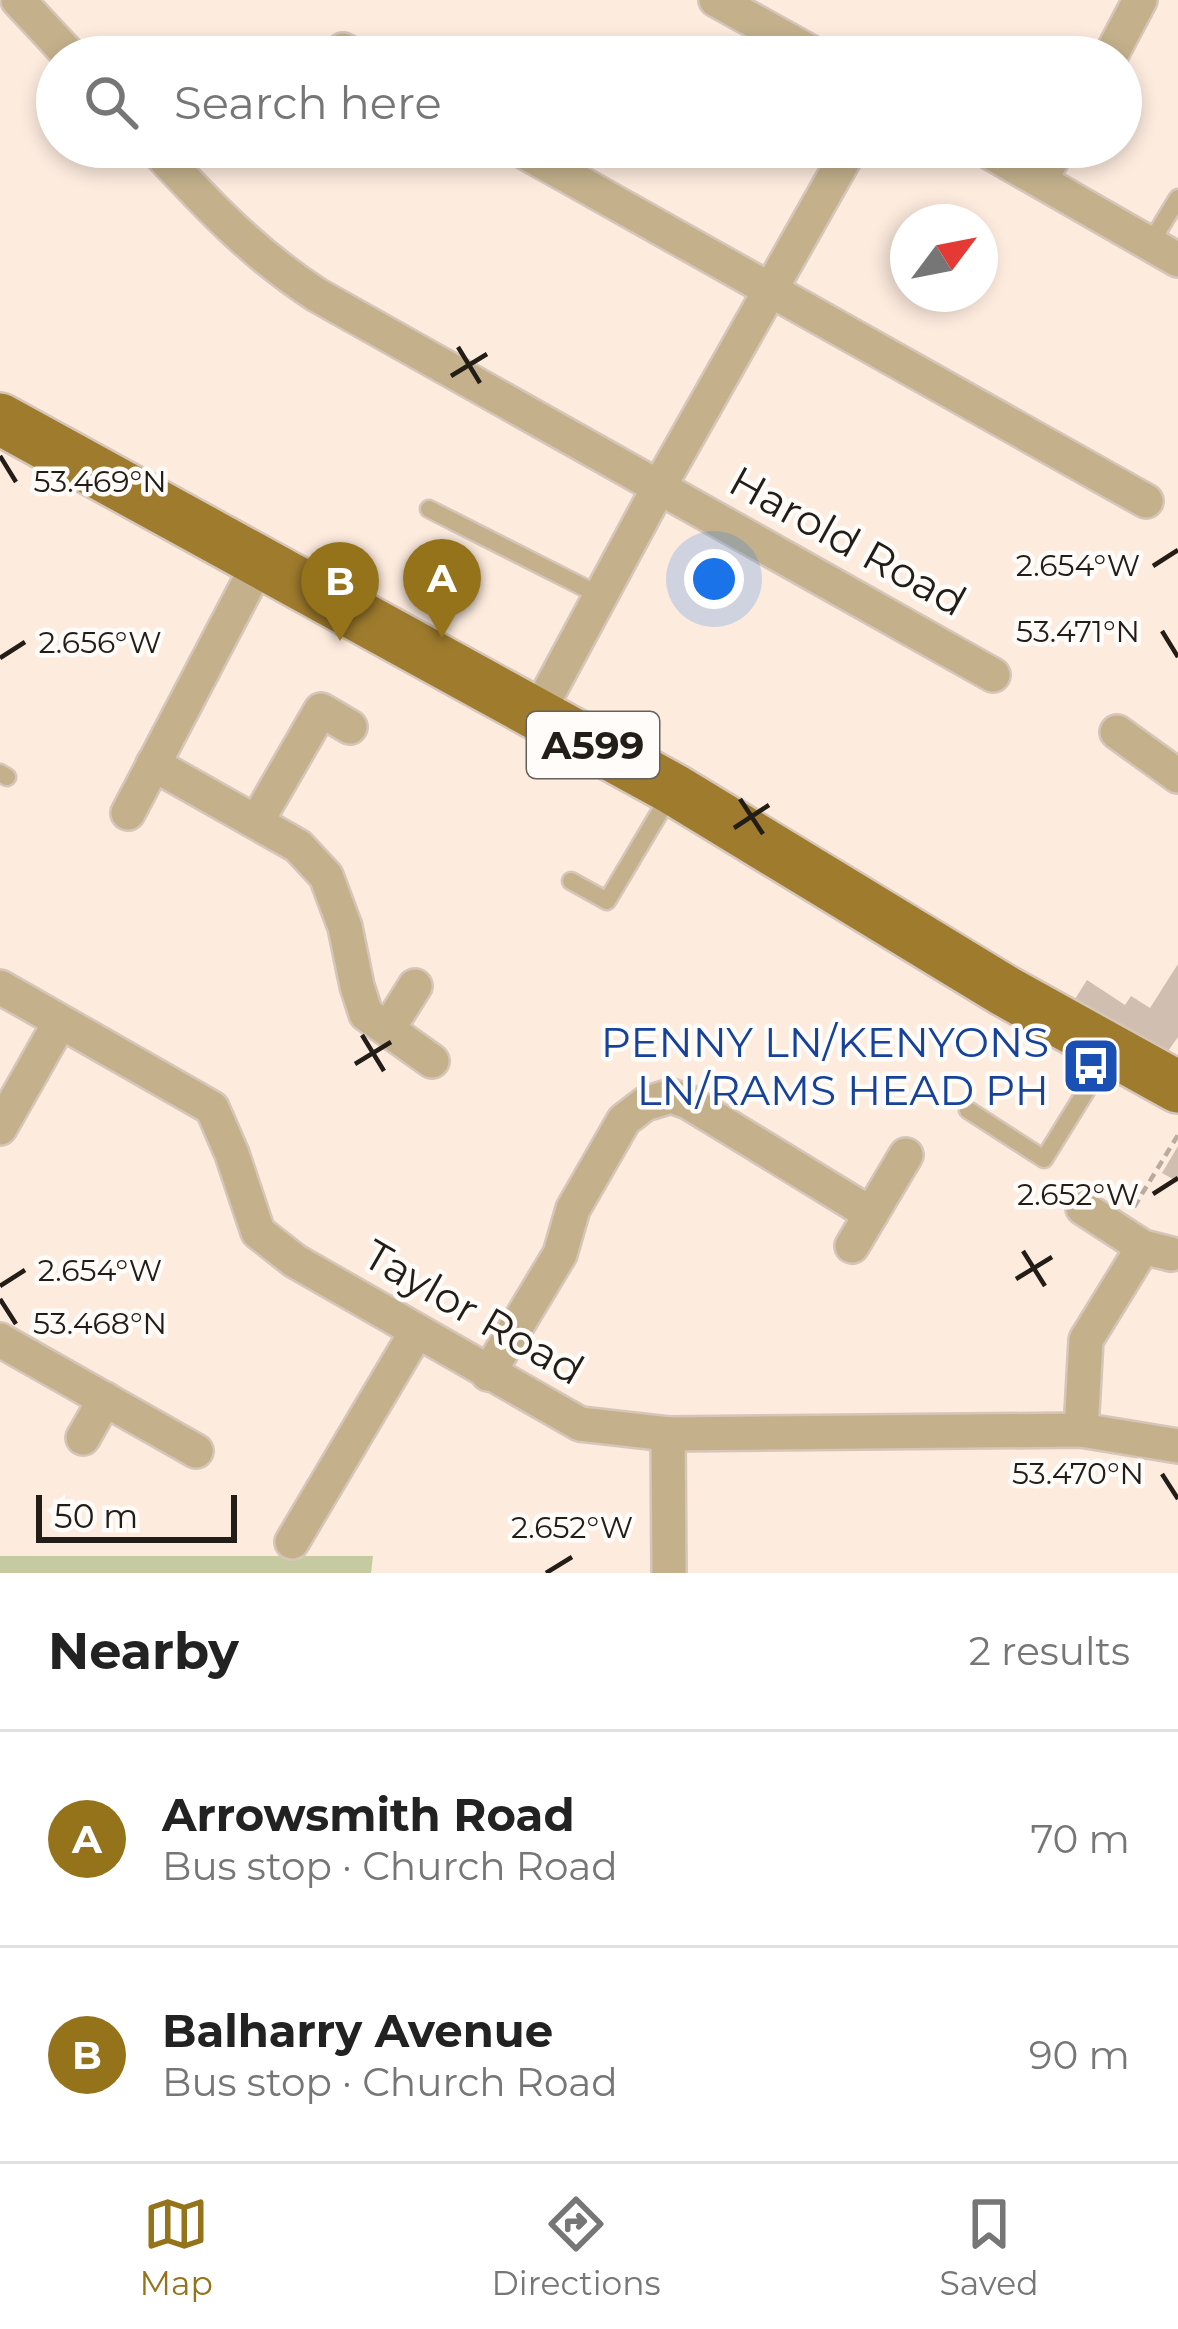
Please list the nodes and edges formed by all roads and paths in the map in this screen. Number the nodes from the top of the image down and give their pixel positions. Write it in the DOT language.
graph roads {
  1 [pos="18,0"];
  2 [pos="716,0"];
  3 [pos="1140,0"];
  4 [pos="51,36"];
  5 [pos="780,36"];
  6 [pos="1121,36"];
  7 [pos="173,168"];
  8 [pos="554,168"];
  9 [pos="839,168"];
  10 [pos="1019,168"];
  11 [pos="1047,168"];
  12 [pos="1040,180"];
  13 [pos="1178,198"];
  14 [pos="1164,252"];
  15 [pos="772,290"];
  16 [pos="0,418"];
  17 [pos="659,487"];
  18 [pos="1146,501"];
  19 [pos="429,509"];
  20 [pos="259,563"];
  21 [pos="601,596"];
  22 [pos="993,675"];
  23 [pos="537,714"];
  24 [pos="272,725"];
  25 [pos="350,727"];
  26 [pos="1116,734"];
  27 [pos="302,743"];
  28 [pos="153,764"];
  29 [pos="1178,776"];
  30 [pos="673,789"];
  31 [pos="128,813"];
  32 [pos="257,821"];
  33 [pos="571,881"];
  34 [pos="416,986"];
  35 [pos="0,987"];
  36 [pos="60,1022"];
  37 [pos="388,1030"];
  38 [pos="1110,1052"];
  39 [pos="432,1061"];
  40 [pos="1178,1087"];
  41 [pos="968,1110"];
  42 [pos="0,1128"];
  43 [pos="1178,1135"];
  44 [pos="906,1155"];
  45 [pos="1083,1208"];
  46 [pos="871,1214"];
  47 [pos="852,1246"];
  48 [pos="1153,1248"];
  49 [pos="417,1330"];
  50 [pos="0,1340"];
  51 [pos="488,1373"];
  52 [pos="105,1400"];
  53 [pos="1081,1430"];
  54 [pos="668,1434"];
  55 [pos="83,1438"];
  56 [pos="1178,1446"];
  57 [pos="196,1451"];
  58 [pos="292,1542"];
  59 [pos="669,1573"];
  1 -- 4 [label="street"];
  2 -- 5 [label="street"];
  3 -- 6 [label="street"];
  7 -- 17 [label="street, Harold Road"];
  8 -- 15 [label="street"];
  9 -- 15 [label="street"];
  10 -- 12 [label="street"];
  11 -- 12 [label="street"];
  12 -- 14 [label="street"];
  13 -- 14 [label="lane"];
  15 -- 17 [label="street"];
  15 -- 18 [label="street"];
  16 -- 20 [label="main road, A599"];
  17 -- 21 [label="street"];
  17 -- 22 [label="street, Harold Road"];
  19 -- 21 [label="lane"];
  20 -- 23 [label="main road, A599"];
  20 -- 28 [label="street"];
  21 -- 23 [label="street"];
  23 -- 30 [label="main road, A599"];
  24 -- 27 [label="street"];
  25 -- 27 [label="street"];
  26 -- 29 [label="street"];
  27 -- 32 [label="street"];
  28 -- 31 [label="street"];
  28 -- 32 [label="street"];
  30 -- 33 [label="lane"];
  30 -- 38 [label="main road, A599"];
  32 -- 37 [label="street"];
  34 -- 37 [label="street"];
  35 -- 36 [label="street, Taylor Road"];
  36 -- 42 [label="street"];
  36 -- 49 [label="street, Taylor Road"];
  37 -- 39 [label="street"];
  38 -- 40 [label="main road, A599"];
  38 -- 41 [label="lane"];
  43 -- 48 [label="path"];
  44 -- 46 [label="street"];
  45 -- 48 [label="street"];
  46 -- 47 [label="street"];
  46 -- 51 [label="street"];
  48 -- 53 [label="street"];
  49 -- 51 [label="street, Taylor Road"];
  49 -- 58 [label="street"];
  50 -- 52 [label="street"];
  51 -- 54 [label="street, Taylor Road"];
  52 -- 55 [label="street"];
  52 -- 57 [label="street"];
  53 -- 54 [label="street, Taylor Road"];
  53 -- 56 [label="street, Taylor Road"];
  54 -- 59 [label="street"];
}
